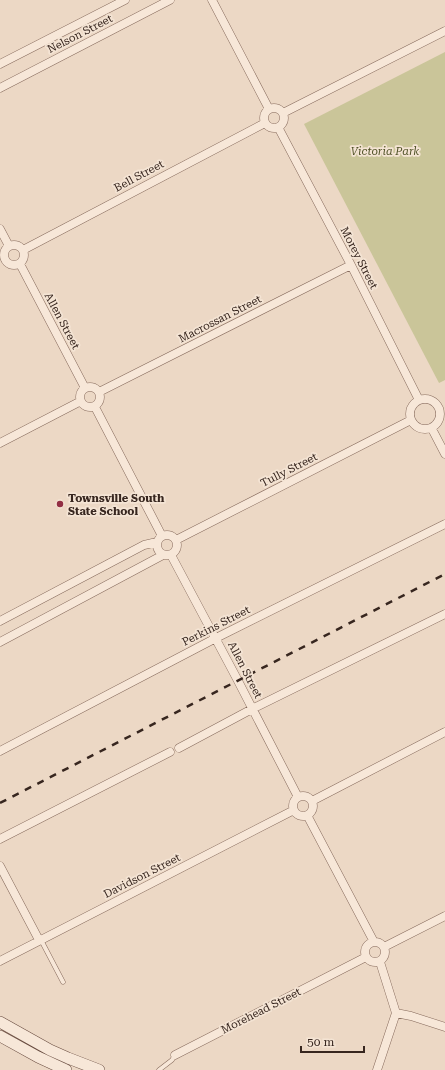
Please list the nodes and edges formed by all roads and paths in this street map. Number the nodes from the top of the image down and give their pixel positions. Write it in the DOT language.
graph roads {
  1 [pos="125,0"];
  2 [pos="170,0"];
  3 [pos="212,0"];
  4 [pos="445,31"];
  5 [pos="0,64"];
  6 [pos="0,88"];
  7 [pos="269,109"];
  8 [pos="283,113"];
  9 [pos="265,123"];
  10 [pos="278,128"];
  11 [pos="0,229"];
  12 [pos="9,246"];
  13 [pos="23,250"];
  14 [pos="2,260"];
  15 [pos="20,264"];
  16 [pos="351,265"];
  17 [pos="85,388"];
  18 [pos="99,392"];
  19 [pos="419,400"];
  20 [pos="81,401"];
  21 [pos="95,407"];
  22 [pos="442,407"];
  23 [pos="411,420"];
  24 [pos="432,429"];
  25 [pos="0,443"];
  26 [pos="445,454"];
  27 [pos="445,524"];
  28 [pos="160,539"];
  29 [pos="176,540"];
  30 [pos="167,555"];
  31 [pos="445,614"];
  32 [pos="0,621"];
  33 [pos="216,638"];
  34 [pos="0,642"];
  35 [pos="252,709"];
  36 [pos="445,732"];
  37 [pos="179,748"];
  38 [pos="0,751"];
  39 [pos="170,752"];
  40 [pos="298,797"];
  41 [pos="312,801"];
  42 [pos="294,810"];
  43 [pos="307,815"];
  44 [pos="0,839"];
  45 [pos="0,866"];
  46 [pos="445,916"];
  47 [pos="40,940"];
  48 [pos="374,942"];
  49 [pos="384,947"];
  50 [pos="366,957"];
  51 [pos="0,961"];
  52 [pos="380,962"];
  53 [pos="63,982"];
  54 [pos="396,1013"];
  55 [pos="0,1022"];
  56 [pos="445,1027"];
  57 [pos="0,1036"];
  58 [pos="175,1055"];
  59 [pos="66,1070"];
  60 [pos="96,1070"];
  61 [pos="159,1070"];
  62 [pos="377,1070"];
  1 -- 5 [label="street, Nelson Street"];
  2 -- 6 [label="street, Nelson Street"];
  3 -- 7 [label="street"];
  4 -- 8 [label="street"];
  7 -- 8 [label="street"];
  7 -- 9 [label="street"];
  8 -- 10 [label="street"];
  9 -- 10 [label="street"];
  9 -- 13 [label="street, Bell Street"];
  10 -- 16 [label="street, Morey Street"];
  11 -- 12 [label="street"];
  12 -- 13 [label="street"];
  12 -- 14 [label="street"];
  13 -- 15 [label="street"];
  14 -- 15 [label="street"];
  15 -- 17 [label="street, Allen Street"];
  16 -- 18 [label="street, Macrossan Street"];
  16 -- 19 [label="street, Morey Street"];
  17 -- 18 [label="street"];
  17 -- 20 [label="street"];
  18 -- 21 [label="street"];
  19 -- 22 [label="street"];
  19 -- 23 [label="street"];
  20 -- 21 [label="street"];
  20 -- 25 [label="street"];
  21 -- 28 [label="street"];
  22 -- 24 [label="street"];
  23 -- 24 [label="street"];
  23 -- 29 [label="street, Tully Street"];
  24 -- 26 [label="street"];
  27 -- 33 [label="street, Perkins Street"];
  28 -- 29 [label="street"];
  28 -- 30 [label="street"];
  28 -- 32 [label="street"];
  29 -- 30 [label="street"];
  30 -- 33 [label="street, Allen Street"];
  30 -- 34 [label="street"];
  31 -- 35 [label="street"];
  33 -- 35 [label="street, Allen Street"];
  33 -- 38 [label="street, Perkins Street"];
  35 -- 37 [label="street"];
  35 -- 40 [label="street, Allen Street"];
  36 -- 41 [label="street"];
  39 -- 44 [label="street"];
  40 -- 41 [label="street"];
  40 -- 42 [label="street"];
  41 -- 43 [label="street"];
  42 -- 43 [label="street"];
  42 -- 47 [label="street, Davidson Street"];
  43 -- 48 [label="street"];
  45 -- 47 [label="street"];
  46 -- 49 [label="street"];
  47 -- 51 [label="street, Davidson Street"];
  47 -- 53 [label="lane"];
  48 -- 49 [label="street"];
  48 -- 50 [label="street"];
  49 -- 52 [label="street"];
  50 -- 52 [label="street"];
  50 -- 58 [label="street, Morehead Street"];
  52 -- 54 [label="street"];
  54 -- 56 [label="street"];
  54 -- 62 [label="street"];
  55 -- 60 [label="main road"];
  57 -- 59 [label="main road"];
  58 -- 61 [label="lane, Morehead Street"];
}
